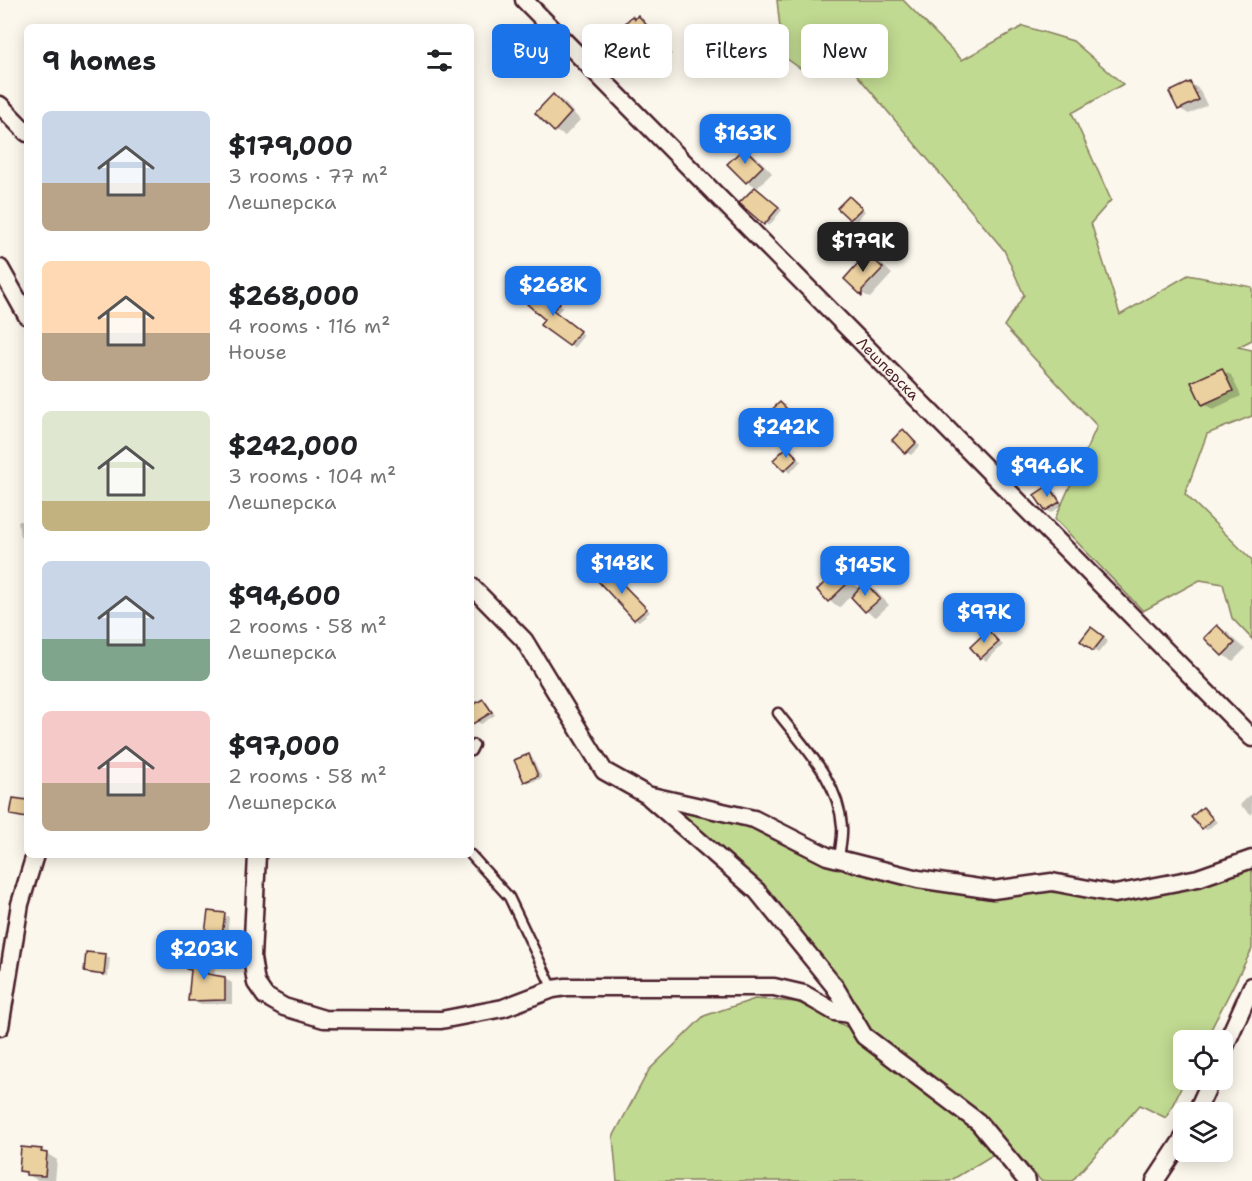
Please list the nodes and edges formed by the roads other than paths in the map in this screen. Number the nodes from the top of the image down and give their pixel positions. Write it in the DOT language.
graph roads {
  1 [pos="524,0"];
  2 [pos="0,105"];
  3 [pos="24,130"];
  4 [pos="0,268"];
  5 [pos="24,311"];
  6 [pos="474,589"];
  7 [pos="778,713"];
  8 [pos="1252,738"];
  9 [pos="647,795"];
  10 [pos="34,858"];
  11 [pos="257,858"];
  12 [pos="474,858"];
  13 [pos="839,859"];
  14 [pos="1252,859"];
  15 [pos="1252,986"];
  16 [pos="553,989"];
  17 [pos="851,1014"];
  18 [pos="0,1027"];
  19 [pos="1232,1030"];
  20 [pos="1173,1154"];
  21 [pos="1027,1181"];
  22 [pos="1155,1181"];
  1 -- 8 [label="street, Лешперска"];
  2 -- 3 [label="street"];
  4 -- 5 [label="street"];
  6 -- 9 [label="street"];
  7 -- 13 [label="lane"];
  9 -- 13 [label="street"];
  9 -- 17 [label="street"];
  10 -- 18 [label="street"];
  11 -- 16 [label="street"];
  12 -- 16 [label="lane"];
  13 -- 14 [label="street"];
  15 -- 19 [label="street"];
  16 -- 17 [label="street"];
  17 -- 21 [label="street"];
  20 -- 22 [label="street"];
}
